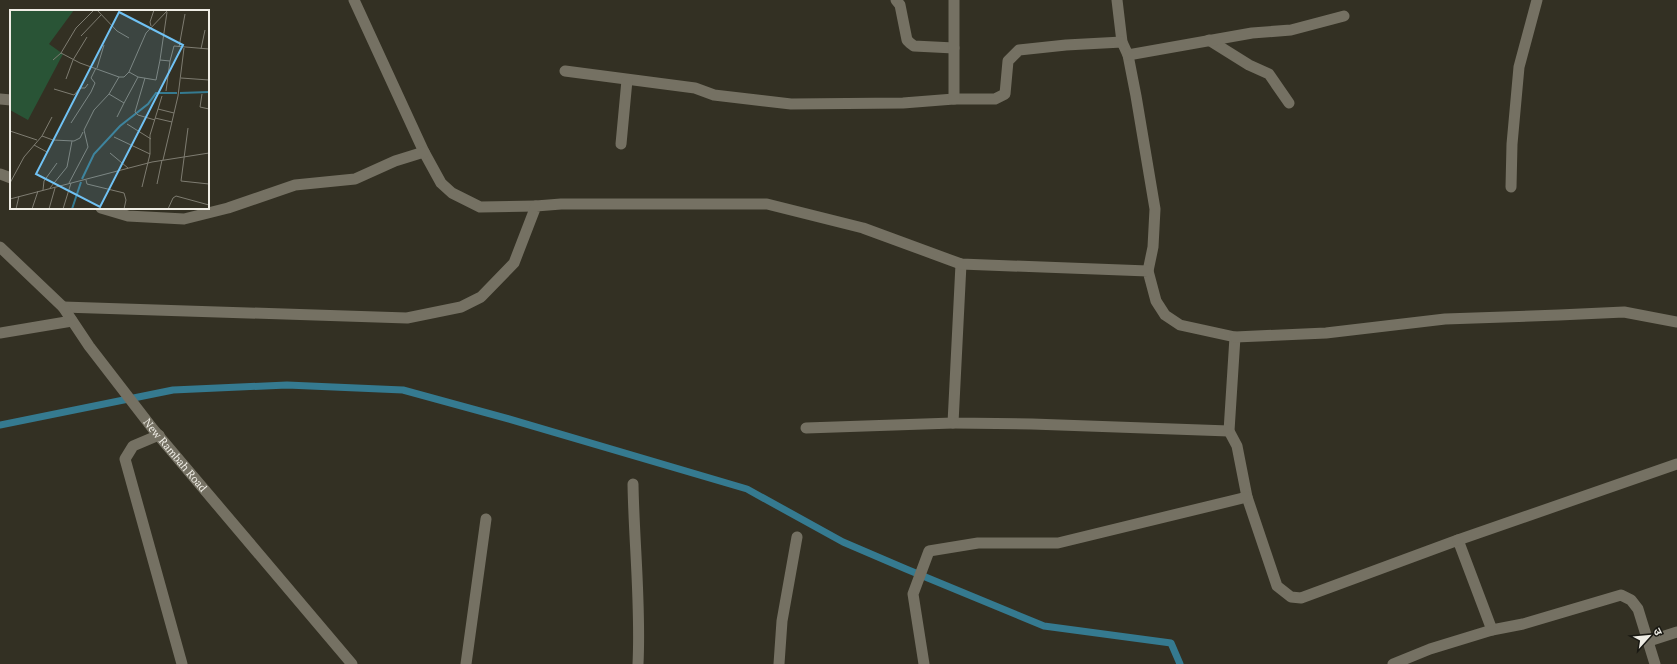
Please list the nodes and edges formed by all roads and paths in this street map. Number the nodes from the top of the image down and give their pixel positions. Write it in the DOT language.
graph roads {
  1 [pos="354,0"];
  2 [pos="896,0"];
  3 [pos="954,0"];
  4 [pos="1118,0"];
  5 [pos="1537,0"];
  6 [pos="1344,16"];
  7 [pos="1209,40"];
  8 [pos="1122,42"];
  9 [pos="954,48"];
  10 [pos="1128,55"];
  11 [pos="565,71"];
  12 [pos="627,80"];
  13 [pos="0,99"];
  14 [pos="954,99"];
  15 [pos="10,100"];
  16 [pos="1289,103"];
  17 [pos="621,144"];
  18 [pos="424,152"];
  19 [pos="0,174"];
  20 [pos="10,178"];
  21 [pos="1511,187"];
  22 [pos="536,206"];
  23 [pos="104,209"];
  24 [pos="0,247"];
  25 [pos="961,264"];
  26 [pos="1148,271"];
  27 [pos="63,307"];
  28 [pos="72,321"];
  29 [pos="1677,322"];
  30 [pos="0,333"];
  31 [pos="1235,337"];
  32 [pos="953,424"];
  33 [pos="806,428"];
  34 [pos="1229,431"];
  35 [pos="156,432"];
  36 [pos="1677,464"];
  37 [pos="633,484"];
  38 [pos="1247,497"];
  39 [pos="486,519"];
  40 [pos="796,537"];
  41 [pos="1458,540"];
  42 [pos="1492,630"];
  43 [pos="1677,632"];
  44 [pos="1649,641"];
  45 [pos="182,664"];
  46 [pos="352,664"];
  47 [pos="466,664"];
  48 [pos="638,664"];
  49 [pos="779,664"];
  50 [pos="924,664"];
  51 [pos="1393,664"];
  52 [pos="1655,664"];
  1 -- 18 [label="street"];
  2 -- 9 [label="street"];
  3 -- 9 [label="street"];
  4 -- 8 [label="street"];
  5 -- 21 [label="street"];
  6 -- 7 [label="street"];
  7 -- 10 [label="street"];
  7 -- 16 [label="street"];
  8 -- 10 [label="street"];
  8 -- 14 [label="street"];
  9 -- 14 [label="street"];
  10 -- 26 [label="street"];
  11 -- 12 [label="street"];
  12 -- 14 [label="street"];
  12 -- 17 [label="street"];
  13 -- 15 [label="street"];
  18 -- 22 [label="street"];
  18 -- 23 [label="street"];
  19 -- 20 [label="street"];
  22 -- 25 [label="street"];
  22 -- 27 [label="street"];
  24 -- 27 [label="street, New Rambah Road"];
  25 -- 26 [label="street"];
  25 -- 32 [label="street"];
  26 -- 31 [label="street"];
  27 -- 28 [label="street, New Rambah Road"];
  28 -- 30 [label="street"];
  28 -- 35 [label="street, New Rambah Road"];
  29 -- 31 [label="street"];
  31 -- 34 [label="street"];
  32 -- 33 [label="street"];
  32 -- 34 [label="street"];
  34 -- 38 [label="street"];
  35 -- 45 [label="street"];
  35 -- 46 [label="street, New Rambah Road"];
  36 -- 41 [label="street"];
  37 -- 48 [label="street"];
  38 -- 41 [label="street"];
  38 -- 50 [label="street"];
  39 -- 47 [label="street"];
  40 -- 49 [label="street"];
  41 -- 42 [label="street"];
  42 -- 44 [label="street"];
  42 -- 51 [label="street"];
  43 -- 44 [label="street"];
  44 -- 52 [label="street"];
}
